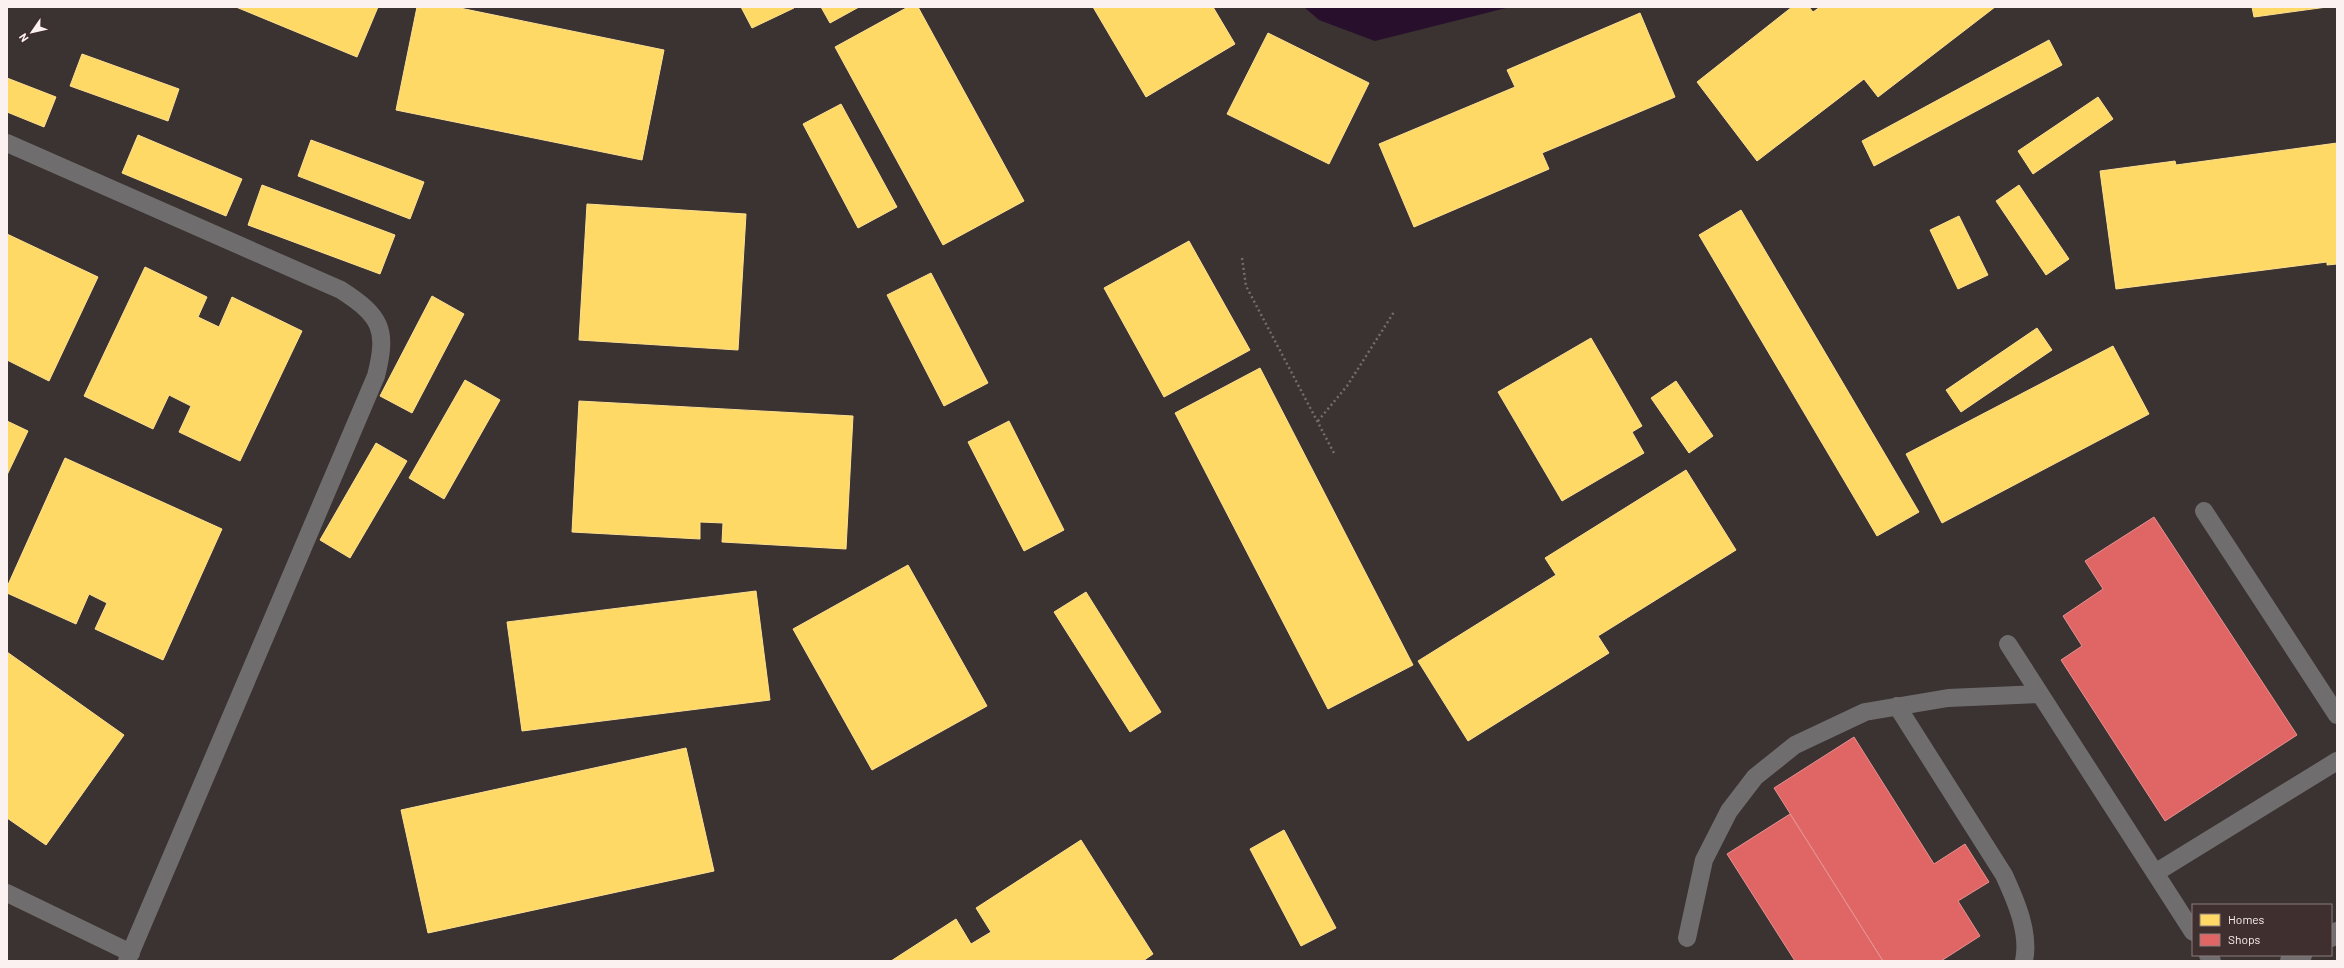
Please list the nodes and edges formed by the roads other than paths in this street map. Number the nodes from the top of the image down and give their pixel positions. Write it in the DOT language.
graph roads {
  1 [pos="7,143"];
  2 [pos="2204,511"];
  3 [pos="2008,644"];
  4 [pos="2040,694"];
  5 [pos="1897,706"];
  6 [pos="2337,715"];
  7 [pos="2337,761"];
  8 [pos="2155,873"];
  9 [pos="7,893"];
  10 [pos="2192,930"];
  11 [pos="1687,938"];
  12 [pos="129,957"];
  13 [pos="2024,961"];
  1 -- 12 [label="lane"];
  2 -- 6 [label="lane"];
  3 -- 4 [label="lane"];
  4 -- 5 [label="lane"];
  4 -- 8 [label="lane"];
  5 -- 11 [label="lane"];
  5 -- 13 [label="lane"];
  7 -- 8 [label="lane"];
  8 -- 10 [label="lane"];
  9 -- 12 [label="lane"];
}
